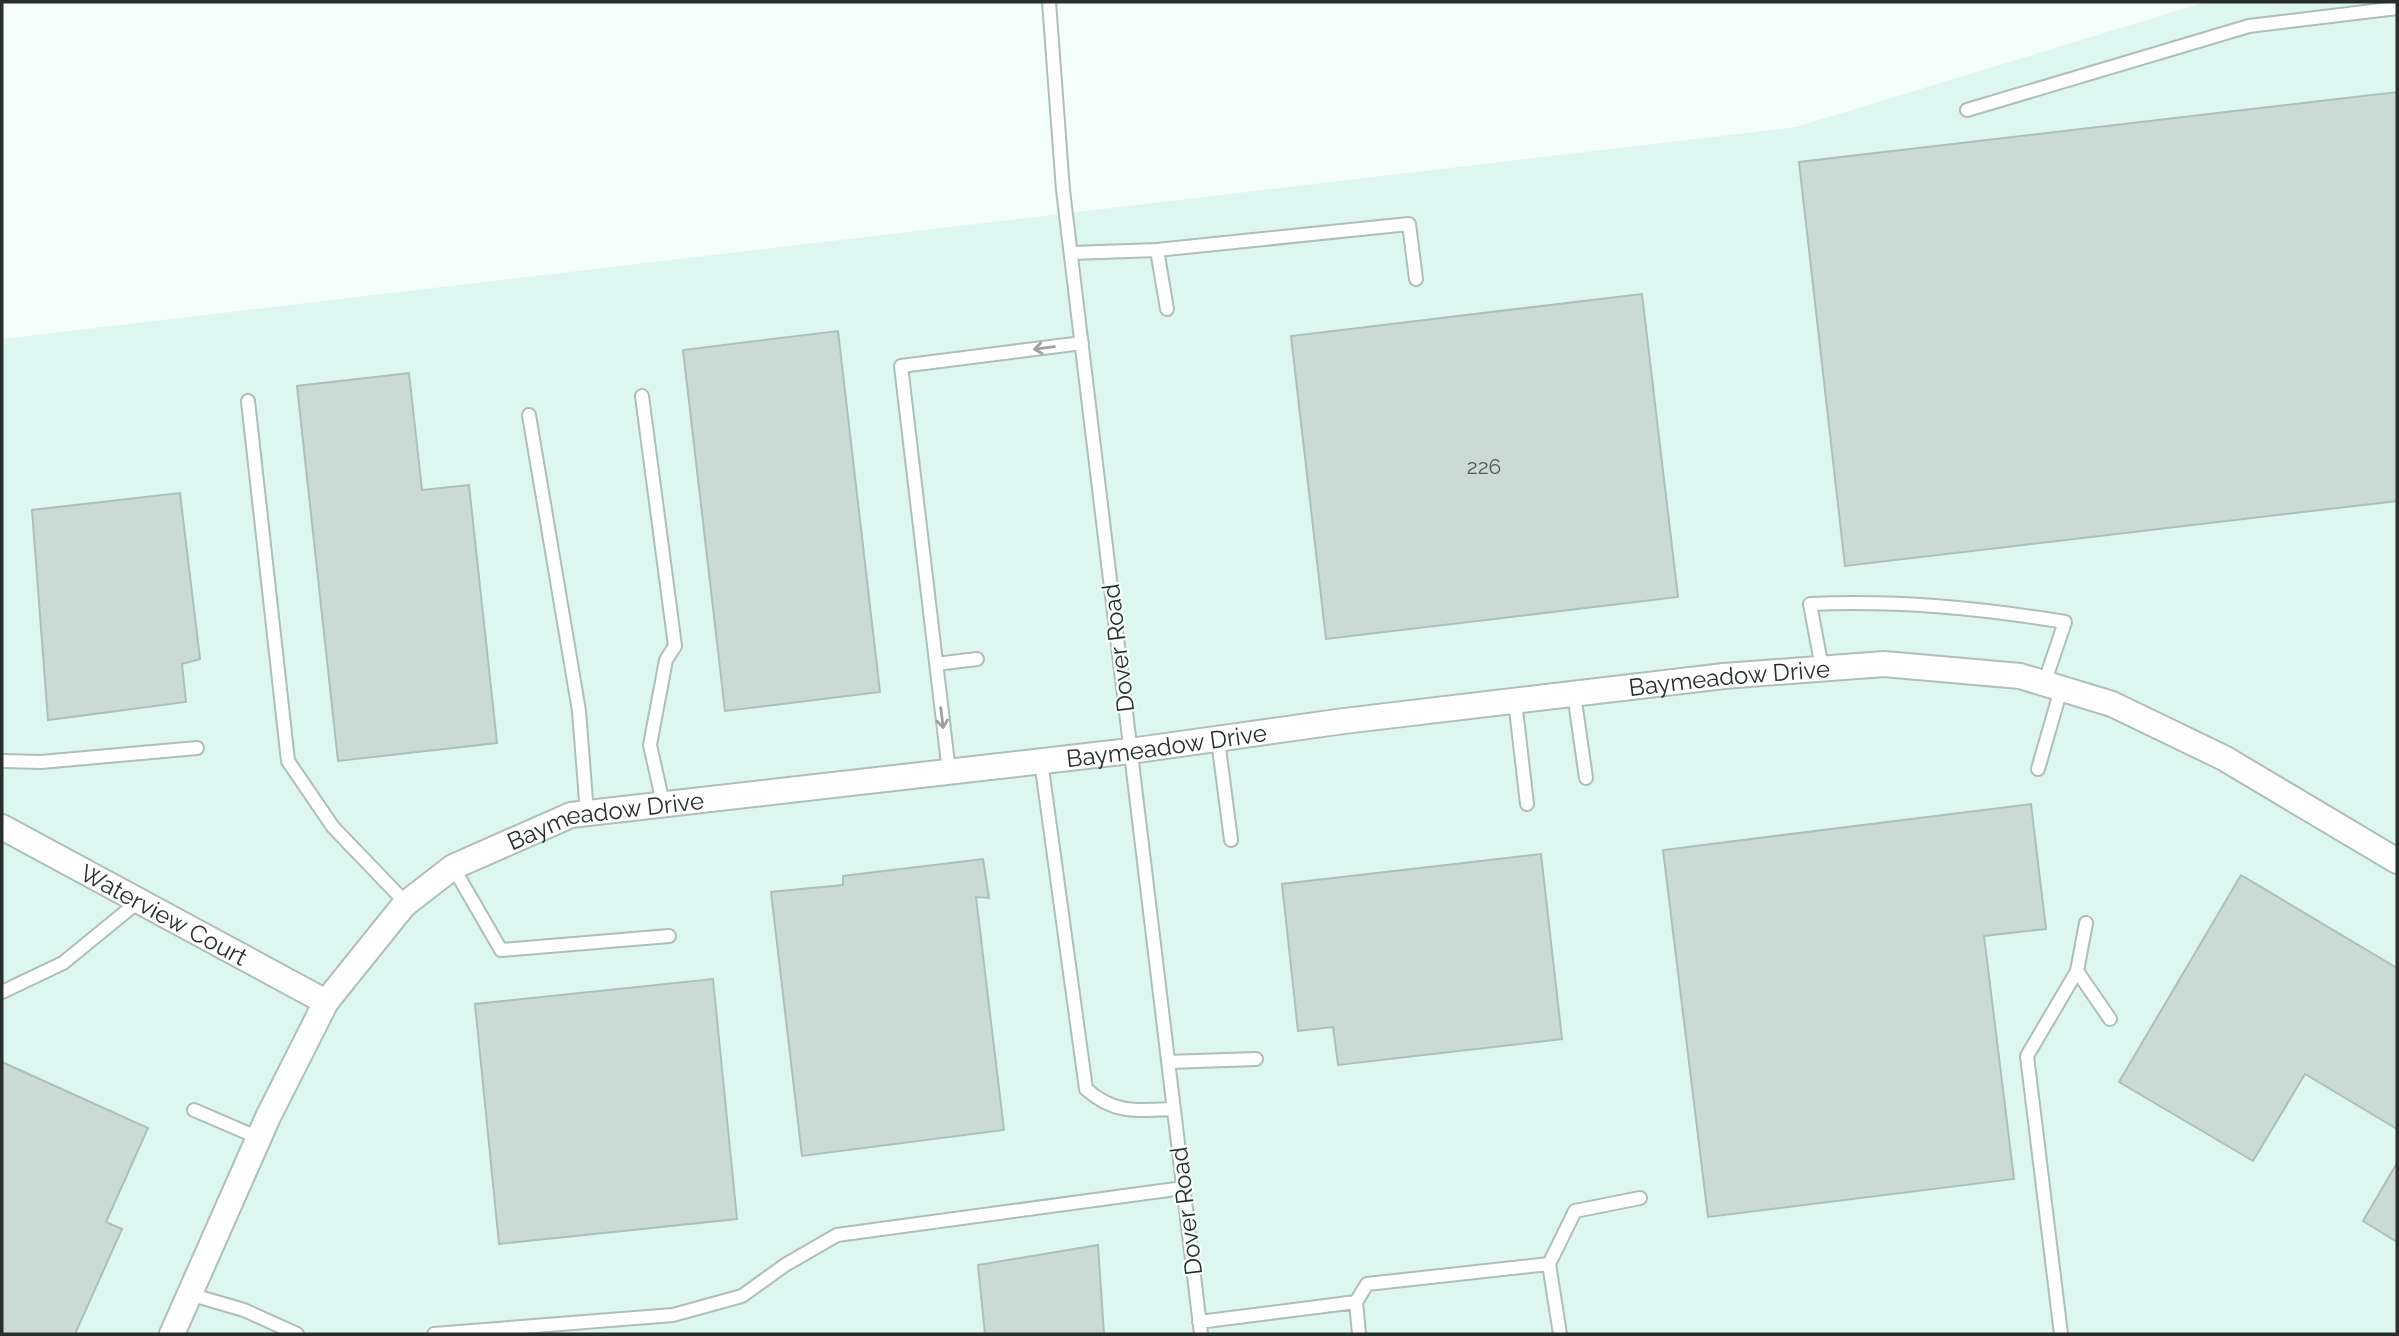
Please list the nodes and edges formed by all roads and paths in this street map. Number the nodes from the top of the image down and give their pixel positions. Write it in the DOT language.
graph roads {
  1 [pos="1049,2"];
  2 [pos="2397,8"];
  3 [pos="1967,110"];
  4 [pos="1157,250"];
  5 [pos="1071,253"];
  6 [pos="1416,279"];
  7 [pos="1167,309"];
  8 [pos="1082,343"];
  9 [pos="642,396"];
  10 [pos="248,401"];
  11 [pos="529,415"];
  12 [pos="976,659"];
  13 [pos="936,664"];
  14 [pos="1822,668"];
  15 [pos="2053,686"];
  16 [pos="1574,694"];
  17 [pos="1515,701"];
  18 [pos="1218,740"];
  19 [pos="197,748"];
  20 [pos="1130,751"];
  21 [pos="2,761"];
  22 [pos="1041,761"];
  23 [pos="2038,769"];
  24 [pos="949,772"];
  25 [pos="1586,778"];
  26 [pos="663,803"];
  27 [pos="1527,804"];
  28 [pos="587,813"];
  29 [pos="2,827"];
  30 [pos="1231,840"];
  31 [pos="2397,861"];
  32 [pos="453,867"];
  33 [pos="139,901"];
  34 [pos="406,903"];
  35 [pos="2086,923"];
  36 [pos="669,936"];
  37 [pos="2077,971"];
  38 [pos="2,992"];
  39 [pos="326,1002"];
  40 [pos="2110,1019"];
  41 [pos="1256,1059"];
  42 [pos="1168,1062"];
  43 [pos="1174,1109"];
  44 [pos="194,1110"];
  45 [pos="259,1138"];
  46 [pos="1183,1188"];
  47 [pos="1640,1198"];
  48 [pos="1549,1264"];
  49 [pos="189,1294"];
  50 [pos="1356,1302"];
  51 [pos="1200,1328"];
  52 [pos="172,1334"];
  53 [pos="297,1334"];
  54 [pos="434,1334"];
  55 [pos="1359,1334"];
  56 [pos="1560,1334"];
  57 [pos="2061,1334"];
  1 -- 5 [label="lane, Dover Road"];
  2 -- 3 [label="lane"];
  4 -- 5 [label="lane"];
  4 -- 6 [label="lane"];
  4 -- 7 [label="lane"];
  5 -- 8 [label="lane, Dover Road"];
  8 -- 13 [label="lane, one-way"];
  8 -- 20 [label="lane, Dover Road"];
  9 -- 26 [label="lane"];
  10 -- 34 [label="lane"];
  11 -- 28 [label="lane"];
  12 -- 13 [label="lane"];
  13 -- 24 [label="lane, one-way"];
  14 -- 15 [label="street, Baymeadow Drive"];
  14 -- 15 [label="lane"];
  14 -- 16 [label="street, Baymeadow Drive"];
  15 -- 23 [label="lane"];
  15 -- 31 [label="street, Baymeadow Drive"];
  16 -- 17 [label="street, Baymeadow Drive"];
  16 -- 25 [label="lane"];
  17 -- 18 [label="street, Baymeadow Drive"];
  17 -- 27 [label="lane"];
  18 -- 20 [label="street, Baymeadow Drive"];
  18 -- 30 [label="lane"];
  19 -- 21 [label="lane"];
  20 -- 22 [label="street, Baymeadow Drive"];
  20 -- 42 [label="lane, Dover Road"];
  22 -- 24 [label="street, Baymeadow Drive"];
  22 -- 43 [label="lane"];
  24 -- 26 [label="street, Baymeadow Drive"];
  26 -- 28 [label="street, Baymeadow Drive"];
  28 -- 32 [label="street, Baymeadow Drive"];
  29 -- 33 [label="street, Waterview Court"];
  32 -- 34 [label="street, Baymeadow Drive"];
  32 -- 36 [label="lane"];
  33 -- 38 [label="lane"];
  33 -- 39 [label="street, Waterview Court"];
  34 -- 39 [label="street, Baymeadow Drive"];
  35 -- 37 [label="lane"];
  37 -- 40 [label="lane"];
  37 -- 57 [label="lane"];
  39 -- 45 [label="street, Baymeadow Drive"];
  41 -- 42 [label="lane"];
  42 -- 43 [label="lane, Dover Road"];
  43 -- 46 [label="lane, Dover Road"];
  44 -- 45 [label="lane"];
  45 -- 49 [label="street, Baymeadow Drive"];
  46 -- 51 [label="lane, Dover Road"];
  46 -- 54 [label="lane"];
  47 -- 48 [label="lane"];
  48 -- 50 [label="lane"];
  48 -- 56 [label="lane"];
  49 -- 52 [label="street, Baymeadow Drive"];
  49 -- 53 [label="lane"];
  50 -- 51 [label="lane"];
  50 -- 55 [label="lane"];
}
